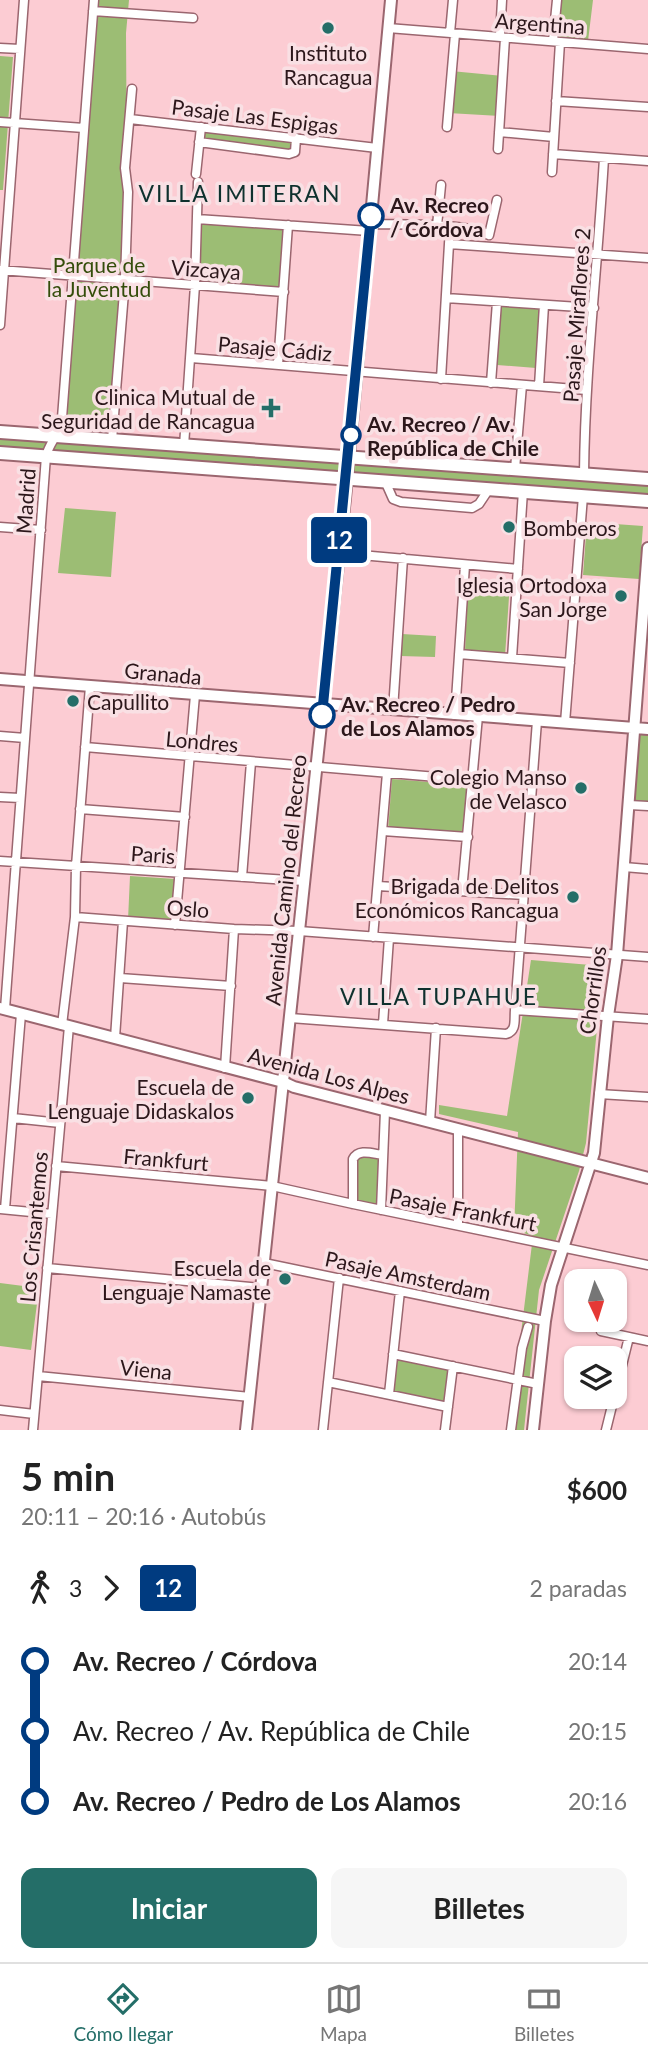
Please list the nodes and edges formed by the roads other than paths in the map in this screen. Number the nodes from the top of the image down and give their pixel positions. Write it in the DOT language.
graph roads {
  1 [pos="24,0"];
  2 [pos="94,0"];
  3 [pos="391,0"];
  4 [pos="453,0"];
  5 [pos="502,0"];
  6 [pos="557,0"];
  7 [pos="93,11"];
  8 [pos="193,18"];
  9 [pos="388,29"];
  10 [pos="453,33"];
  11 [pos="503,37"];
  12 [pos="557,41"];
  13 [pos="0,48"];
  14 [pos="20,49"];
  15 [pos="648,49"];
  16 [pos="132,89"];
  17 [pos="556,101"];
  18 [pos="648,107"];
  19 [pos="130,119"];
  20 [pos="0,122"];
  21 [pos="15,123"];
  22 [pos="201,127"];
  23 [pos="446,127"];
  24 [pos="84,128"];
  25 [pos="499,132"];
  26 [pos="247,133"];
  27 [pos="554,137"];
  28 [pos="296,138"];
  29 [pos="199,142"];
  30 [pos="244,148"];
  31 [pos="377,148"];
  32 [pos="498,149"];
  33 [pos="553,154"];
  34 [pos="604,158"];
  35 [pos="648,161"];
  36 [pos="552,172"];
  37 [pos="441,185"];
  38 [pos="5,198"];
  39 [pos="497,200"];
  40 [pos="197,219"];
  41 [pos="288,225"];
  42 [pos="437,226"];
  43 [pos="370,227"];
  44 [pos="450,228"];
  45 [pos="489,235"];
  46 [pos="449,244"];
  47 [pos="497,246"];
  48 [pos="599,254"];
  49 [pos="648,258"];
  50 [pos="2,270"];
  51 [pos="74,276"];
  52 [pos="125,280"];
  53 [pos="195,285"];
  54 [pos="284,292"];
  55 [pos="446,298"];
  56 [pos="497,302"];
  57 [pos="544,305"];
  58 [pos="594,308"];
  59 [pos="0,325"];
  60 [pos="191,358"];
  61 [pos="278,365"];
  62 [pos="356,372"];
  63 [pos="441,379"];
  64 [pos="491,383"];
  65 [pos="522,385"];
  66 [pos="539,386"];
  67 [pos="587,390"];
  68 [pos="0,432"];
  69 [pos="57,436"];
  70 [pos="112,440"];
  71 [pos="146,443"];
  72 [pos="184,446"];
  73 [pos="225,449"];
  74 [pos="0,453"];
  75 [pos="46,456"];
  76 [pos="348,458"];
  77 [pos="144,463"];
  78 [pos="225,469"];
  79 [pos="520,470"];
  80 [pos="584,474"];
  81 [pos="347,478"];
  82 [pos="648,479"];
  83 [pos="386,481"];
  84 [pos="489,489"];
  85 [pos="516,491"];
  86 [pos="583,496"];
  87 [pos="648,501"];
  88 [pos="0,527"];
  89 [pos="41,530"];
  90 [pos="648,548"];
  91 [pos="338,553"];
  92 [pos="402,558"];
  93 [pos="465,565"];
  94 [pos="517,569"];
  95 [pos="647,577"];
  96 [pos="459,654"];
  97 [pos="512,658"];
  98 [pos="570,663"];
  99 [pos="0,679"];
  100 [pos="29,681"];
  101 [pos="90,686"];
  102 [pos="195,695"];
  103 [pos="323,705"];
  104 [pos="393,710"];
  105 [pos="455,715"];
  106 [pos="478,716"];
  107 [pos="537,721"];
  108 [pos="565,723"];
  109 [pos="635,728"];
  110 [pos="648,729"];
  111 [pos="0,736"];
  112 [pos="25,738"];
  113 [pos="85,747"];
  114 [pos="190,758"];
  115 [pos="251,762"];
  116 [pos="316,767"];
  117 [pos="387,773"];
  118 [pos="472,780"];
  119 [pos="0,797"];
  120 [pos="20,798"];
  121 [pos="629,805"];
  122 [pos="648,806"];
  123 [pos="80,809"];
  124 [pos="186,817"];
  125 [pos="383,831"];
  126 [pos="468,837"];
  127 [pos="0,861"];
  128 [pos="16,862"];
  129 [pos="76,866"];
  130 [pos="624,867"];
  131 [pos="648,869"];
  132 [pos="181,873"];
  133 [pos="242,877"];
  134 [pos="304,881"];
  135 [pos="377,886"];
  136 [pos="462,891"];
  137 [pos="524,895"];
  138 [pos="75,917"];
  139 [pos="123,921"];
  140 [pos="176,925"];
  141 [pos="234,929"];
  142 [pos="299,931"];
  143 [pos="373,937"];
  144 [pos="389,938"];
  145 [pos="520,948"];
  146 [pos="617,955"];
  147 [pos="648,957"];
  148 [pos="120,978"];
  149 [pos="231,986"];
  150 [pos="2,1009"];
  151 [pos="515,1010"];
  152 [pos="21,1014"];
  153 [pos="608,1016"];
  154 [pos="290,1018"];
  155 [pos="648,1019"];
  156 [pos="383,1024"];
  157 [pos="66,1026"];
  158 [pos="436,1028"];
  159 [pos="115,1038"];
  160 [pos="225,1068"];
  161 [pos="283,1082"];
  162 [pos="599,1094"];
  163 [pos="648,1097"];
  164 [pos="385,1111"];
  165 [pos="13,1118"];
  166 [pos="430,1122"];
  167 [pos="60,1123"];
  168 [pos="458,1130"];
  169 [pos="383,1155"];
  170 [pos="592,1162"];
  171 [pos="56,1166"];
  172 [pos="648,1178"];
  173 [pos="272,1185"];
  174 [pos="353,1205"];
  175 [pos="2,1209"];
  176 [pos="382,1210"];
  177 [pos="52,1214"];
  178 [pos="458,1225"];
  179 [pos="563,1247"];
  180 [pos="264,1263"];
  181 [pos="648,1265"];
  182 [pos="47,1268"];
  183 [pos="339,1278"];
  184 [pos="261,1288"];
  185 [pos="400,1291"];
  186 [pos="545,1321"];
  187 [pos="528,1327"];
  188 [pos="606,1332"];
  189 [pos="629,1337"];
  190 [pos="648,1341"];
  191 [pos="393,1354"];
  192 [pos="453,1366"];
  193 [pos="38,1376"];
  194 [pos="517,1379"];
  195 [pos="328,1382"];
  196 [pos="538,1384"];
  197 [pos="388,1394"];
  198 [pos="250,1397"];
  199 [pos="448,1407"];
  200 [pos="0,1410"];
  201 [pos="34,1414"];
  202 [pos="33,1430"];
  203 [pos="246,1430"];
  204 [pos="323,1430"];
  205 [pos="445,1430"];
  206 [pos="511,1430"];
  207 [pos="533,1430"];
  208 [pos="606,1430"];
  1 -- 14 [label="street"];
  2 -- 7 [label="street, Madrid"];
  3 -- 9 [label="street, Avenida Camino del Recreo"];
  4 -- 10 [label="street"];
  5 -- 11 [label="street"];
  6 -- 12 [label="street"];
  7 -- 8 [label="street"];
  7 -- 24 [label="street, Madrid"];
  9 -- 10 [label="street, Argentina"];
  9 -- 31 [label="street, Avenida Camino del Recreo"];
  10 -- 11 [label="street, Argentina"];
  10 -- 23 [label="street"];
  11 -- 12 [label="street, Argentina"];
  11 -- 25 [label="street"];
  12 -- 15 [label="street, Argentina"];
  12 -- 17 [label="street"];
  13 -- 14 [label="street"];
  14 -- 21 [label="street"];
  16 -- 19 [label="street"];
  17 -- 18 [label="street"];
  17 -- 27 [label="street"];
  19 -- 22 [label="street, Pasaje Las Espigas"];
  19 -- 52 [label="street"];
  20 -- 21 [label="street"];
  21 -- 24 [label="street"];
  21 -- 38 [label="street"];
  22 -- 26 [label="street, Pasaje Las Espigas"];
  22 -- 29 [label="street"];
  24 -- 51 [label="street, Madrid"];
  25 -- 27 [label="street"];
  25 -- 32 [label="street"];
  26 -- 28 [label="street, Pasaje Las Espigas"];
  26 -- 30 [label="street"];
  27 -- 33 [label="street"];
  28 -- 30 [label="street"];
  28 -- 31 [label="street, Pasaje Las Espigas"];
  29 -- 30 [label="street"];
  29 -- 40 [label="street"];
  31 -- 43 [label="street, Avenida Camino del Recreo"];
  33 -- 34 [label="street"];
  33 -- 36 [label="street"];
  34 -- 35 [label="street"];
  34 -- 48 [label="street, Pasaje Miraflores 2"];
  37 -- 42 [label="street"];
  38 -- 50 [label="street"];
  39 -- 45 [label="street"];
  40 -- 41 [label="street"];
  40 -- 53 [label="street"];
  41 -- 43 [label="street"];
  41 -- 54 [label="street"];
  42 -- 43 [label="street"];
  42 -- 44 [label="street"];
  43 -- 62 [label="street, Avenida Camino del Recreo"];
  44 -- 45 [label="street"];
  44 -- 46 [label="street"];
  45 -- 47 [label="street"];
  46 -- 47 [label="street"];
  46 -- 55 [label="street"];
  47 -- 48 [label="street"];
  48 -- 49 [label="street"];
  48 -- 58 [label="street, Pasaje Miraflores 2"];
  50 -- 51 [label="street, Vizcaya"];
  50 -- 59 [label="street"];
  51 -- 52 [label="street, Vizcaya"];
  51 -- 69 [label="street, Madrid"];
  52 -- 53 [label="street, Vizcaya"];
  52 -- 70 [label="street"];
  53 -- 54 [label="street, Vizcaya"];
  53 -- 60 [label="street"];
  54 -- 61 [label="street"];
  55 -- 56 [label="street"];
  55 -- 63 [label="street"];
  56 -- 57 [label="street"];
  56 -- 64 [label="street"];
  57 -- 58 [label="street"];
  57 -- 66 [label="street"];
  58 -- 67 [label="street, Pasaje Miraflores 2"];
  60 -- 61 [label="street, Pasaje Cádiz"];
  60 -- 72 [label="street"];
  61 -- 62 [label="street, Pasaje Cádiz"];
  62 -- 63 [label="street, Pasaje Cádiz"];
  62 -- 76 [label="street, Avenida Camino del Recreo"];
  63 -- 64 [label="street, Pasaje Cádiz"];
  64 -- 65 [label="street, Pasaje Cádiz"];
  65 -- 66 [label="street, Pasaje Cádiz"];
  65 -- 79 [label="street"];
  66 -- 67 [label="street, Pasaje Cádiz"];
  67 -- 80 [label="street, Pasaje Miraflores 2"];
  68 -- 69 [label="main road"];
  69 -- 70 [label="main road"];
  69 -- 75 [label="street, Madrid"];
  70 -- 71 [label="main road"];
  71 -- 72 [label="main road"];
  71 -- 77 [label="main road"];
  72 -- 73 [label="main road"];
  73 -- 76 [label="main road"];
  73 -- 78 [label="main road"];
  74 -- 75 [label="main road"];
  75 -- 77 [label="main road"];
  75 -- 89 [label="street, Madrid"];
  76 -- 79 [label="main road"];
  76 -- 81 [label="street, Avenida Camino del Recreo"];
  77 -- 78 [label="main road"];
  78 -- 81 [label="main road"];
  79 -- 80 [label="main road"];
  79 -- 85 [label="main road"];
  80 -- 82 [label="main road"];
  81 -- 83 [label="main road"];
  81 -- 91 [label="street, Avenida Camino del Recreo"];
  83 -- 84 [label="main road"];
  83 -- 84 [label="street"];
  84 -- 85 [label="main road"];
  85 -- 86 [label="main road"];
  85 -- 94 [label="street"];
  86 -- 87 [label="main road"];
  86 -- 98 [label="street"];
  88 -- 89 [label="street"];
  89 -- 100 [label="street, Madrid"];
  90 -- 95 [label="street, Chorrillos"];
  91 -- 92 [label="street"];
  91 -- 103 [label="street, Avenida Camino del Recreo"];
  92 -- 93 [label="street"];
  92 -- 104 [label="street"];
  93 -- 94 [label="street"];
  93 -- 96 [label="street"];
  94 -- 97 [label="street"];
  95 -- 109 [label="street, Chorrillos"];
  96 -- 97 [label="street"];
  96 -- 105 [label="street"];
  97 -- 98 [label="street"];
  98 -- 108 [label="street"];
  99 -- 100 [label="street, Granada"];
  100 -- 101 [label="street, Granada"];
  100 -- 112 [label="street, Madrid"];
  101 -- 102 [label="street, Granada"];
  101 -- 113 [label="street, Los Crisantemos"];
  102 -- 103 [label="street, Granada"];
  102 -- 114 [label="street"];
  103 -- 104 [label="street, Granada"];
  103 -- 116 [label="street, Avenida Camino del Recreo"];
  104 -- 105 [label="street, Granada"];
  105 -- 106 [label="street, Granada"];
  106 -- 107 [label="street, Granada"];
  106 -- 118 [label="street"];
  107 -- 108 [label="street, Granada"];
  107 -- 137 [label="street"];
  108 -- 109 [label="street, Granada"];
  109 -- 110 [label="street, Granada"];
  109 -- 121 [label="street, Chorrillos"];
  111 -- 112 [label="street"];
  112 -- 120 [label="street, Madrid"];
  113 -- 114 [label="street, Londres"];
  113 -- 123 [label="street, Los Crisantemos"];
  114 -- 115 [label="street, Londres"];
  114 -- 124 [label="street"];
  115 -- 116 [label="street, Londres"];
  115 -- 133 [label="street"];
  116 -- 117 [label="street, Londres"];
  116 -- 134 [label="street, Avenida Camino del Recreo"];
  117 -- 118 [label="street, Londres"];
  117 -- 125 [label="street"];
  118 -- 126 [label="street"];
  119 -- 120 [label="street"];
  120 -- 128 [label="street, Madrid"];
  121 -- 122 [label="street"];
  121 -- 130 [label="street, Chorrillos"];
  123 -- 124 [label="street"];
  123 -- 129 [label="street, Los Crisantemos"];
  124 -- 132 [label="street"];
  125 -- 126 [label="street"];
  125 -- 135 [label="street"];
  126 -- 136 [label="street"];
  127 -- 128 [label="street, Paris"];
  128 -- 129 [label="street, Paris"];
  128 -- 150 [label="street, Madrid"];
  129 -- 132 [label="street, Paris"];
  129 -- 138 [label="street, Los Crisantemos"];
  130 -- 131 [label="street"];
  130 -- 146 [label="street, Chorrillos"];
  132 -- 133 [label="street, Paris"];
  132 -- 140 [label="street"];
  133 -- 134 [label="street, Paris"];
  134 -- 142 [label="street, Avenida Camino del Recreo"];
  135 -- 136 [label="street"];
  135 -- 143 [label="street"];
  136 -- 137 [label="street"];
  137 -- 145 [label="street"];
  138 -- 139 [label="street, Oslo"];
  138 -- 157 [label="street, Los Crisantemos"];
  139 -- 140 [label="street, Oslo"];
  139 -- 148 [label="street"];
  140 -- 141 [label="street, Oslo"];
  141 -- 142 [label="street, Oslo"];
  141 -- 149 [label="street"];
  142 -- 143 [label="street, Oslo"];
  142 -- 154 [label="street, Avenida Camino del Recreo"];
  143 -- 144 [label="street, Oslo"];
  144 -- 145 [label="street, Oslo"];
  144 -- 156 [label="street"];
  145 -- 146 [label="street, Oslo"];
  145 -- 151 [label="street"];
  146 -- 147 [label="street, Oslo"];
  146 -- 153 [label="street, Chorrillos"];
  148 -- 149 [label="street"];
  148 -- 159 [label="street"];
  149 -- 160 [label="street"];
  150 -- 152 [label="street, Avenida Los Alpes"];
  151 -- 153 [label="street"];
  151 -- 158 [label="street"];
  152 -- 157 [label="street, Avenida Los Alpes"];
  152 -- 165 [label="street"];
  153 -- 155 [label="street"];
  153 -- 162 [label="street, Chorrillos"];
  154 -- 156 [label="street"];
  154 -- 161 [label="street, Avenida Camino del Recreo"];
  156 -- 158 [label="street"];
  157 -- 159 [label="street, Avenida Los Alpes"];
  157 -- 167 [label="street, Los Crisantemos"];
  158 -- 166 [label="street"];
  159 -- 160 [label="street, Avenida Los Alpes"];
  160 -- 161 [label="street, Avenida Los Alpes"];
  161 -- 164 [label="street, Avenida Los Alpes"];
  161 -- 173 [label="street, Avenida Camino del Recreo"];
  162 -- 163 [label="street"];
  162 -- 170 [label="street, Chorrillos"];
  164 -- 166 [label="street, Avenida Los Alpes"];
  164 -- 169 [label="street"];
  165 -- 167 [label="street"];
  165 -- 175 [label="street"];
  166 -- 168 [label="street, Avenida Los Alpes"];
  167 -- 171 [label="street, Los Crisantemos"];
  168 -- 170 [label="street, Avenida Los Alpes"];
  168 -- 178 [label="street"];
  169 -- 174 [label="street"];
  169 -- 176 [label="street"];
  170 -- 172 [label="street, Avenida Los Alpes"];
  170 -- 179 [label="street, Chorrillos"];
  171 -- 173 [label="street, Frankfurt"];
  171 -- 177 [label="street, Los Crisantemos"];
  173 -- 174 [label="street, Pasaje Frankfurt"];
  173 -- 180 [label="street, Avenida Camino del Recreo"];
  174 -- 176 [label="street, Pasaje Frankfurt"];
  175 -- 177 [label="street"];
  176 -- 178 [label="street, Pasaje Frankfurt"];
  177 -- 182 [label="street, Los Crisantemos"];
  178 -- 179 [label="street, Pasaje Frankfurt"];
  179 -- 181 [label="street, Pasaje Frankfurt"];
  179 -- 186 [label="street, Chorrillos"];
  180 -- 183 [label="street, Pasaje Amsterdam"];
  180 -- 184 [label="street, Avenida Camino del Recreo"];
  182 -- 184 [label="street"];
  182 -- 193 [label="street, Los Crisantemos"];
  183 -- 185 [label="street, Pasaje Amsterdam"];
  183 -- 195 [label="street"];
  184 -- 198 [label="street, Avenida Camino del Recreo"];
  185 -- 186 [label="street, Pasaje Amsterdam"];
  185 -- 191 [label="street"];
  186 -- 196 [label="street, Chorrillos"];
  187 -- 194 [label="street"];
  188 -- 189 [label="street"];
  189 -- 190 [label="street"];
  189 -- 208 [label="street"];
  191 -- 192 [label="street"];
  191 -- 197 [label="street"];
  192 -- 194 [label="street"];
  192 -- 199 [label="street"];
  193 -- 198 [label="street, Viena"];
  193 -- 201 [label="street, Los Crisantemos"];
  194 -- 196 [label="street"];
  194 -- 206 [label="street"];
  195 -- 197 [label="street"];
  195 -- 204 [label="street"];
  196 -- 207 [label="street, Chorrillos"];
  197 -- 199 [label="street"];
  198 -- 203 [label="street, Avenida Camino del Recreo"];
  199 -- 205 [label="street"];
  200 -- 201 [label="street"];
  201 -- 202 [label="street, Los Crisantemos"];
}
